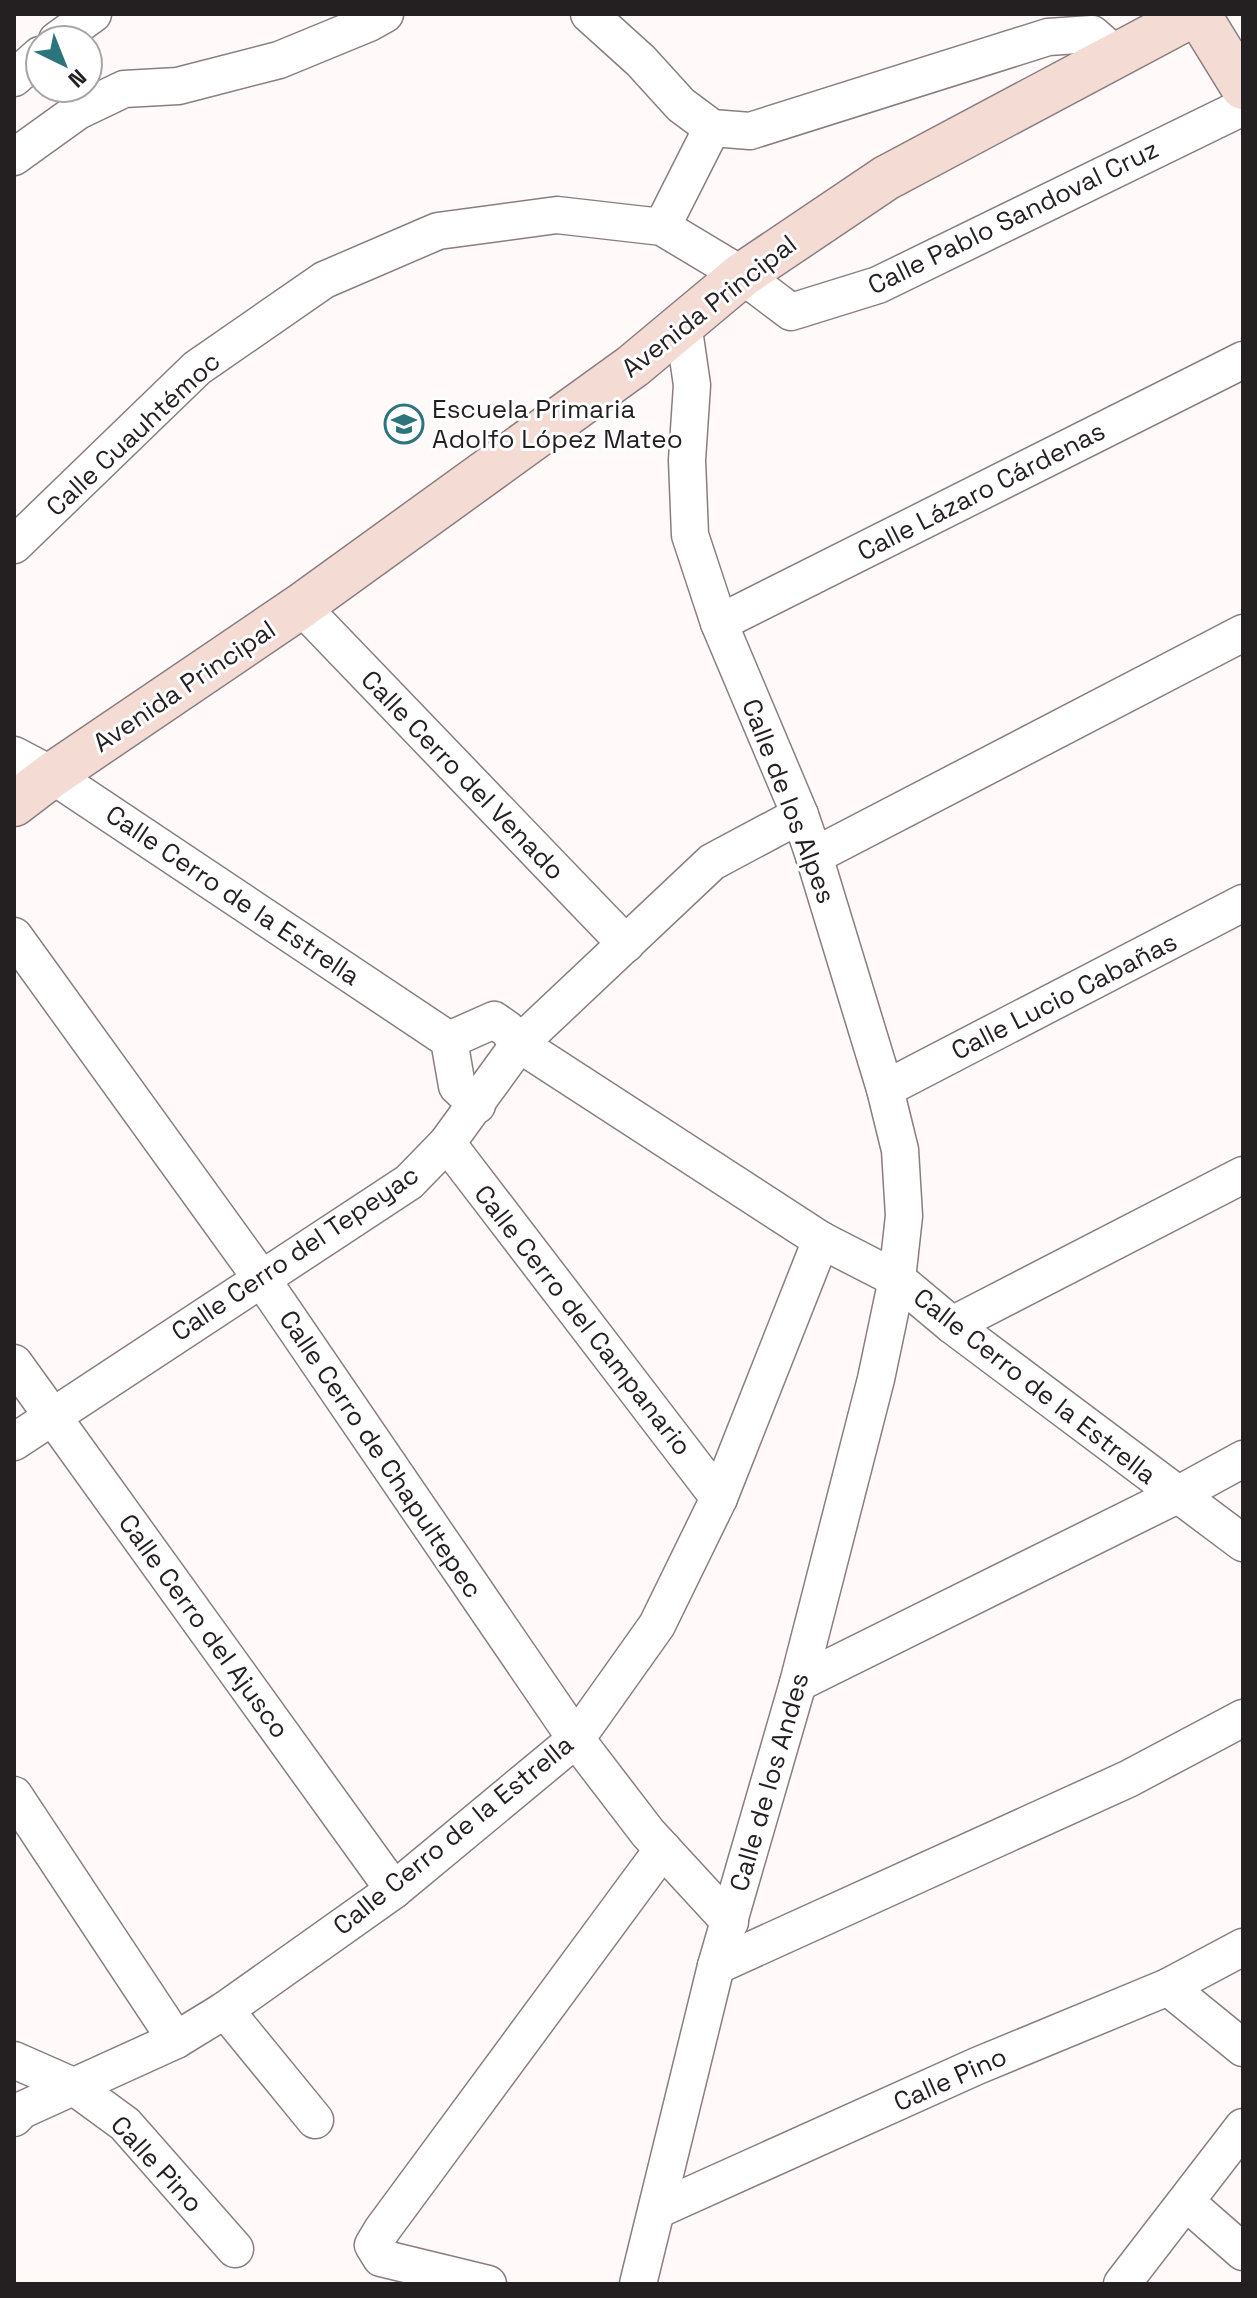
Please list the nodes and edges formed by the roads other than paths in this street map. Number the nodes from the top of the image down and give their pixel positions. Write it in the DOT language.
graph roads {
  1 [pos="385,14"];
  2 [pos="589,14"];
  3 [pos="1196,14"];
  4 [pos="320,28"];
  5 [pos="1116,55"];
  6 [pos="1243,87"];
  7 [pos="1243,107"];
  8 [pos="712,128"];
  9 [pos="14,157"];
  10 [pos="662,227"];
  11 [pos="742,275"];
  12 [pos="683,323"];
  13 [pos="1243,360"];
  14 [pos="14,545"];
  15 [pos="301,606"];
  16 [pos="719,623"];
  17 [pos="1243,633"];
  18 [pos="14,755"];
  19 [pos="52,775"];
  20 [pos="14,804"];
  21 [pos="800,815"];
  22 [pos="814,856"];
  23 [pos="1243,903"];
  24 [pos="14,936"];
  25 [pos="626,944"];
  26 [pos="449,1040"];
  27 [pos="519,1044"];
  28 [pos="885,1089"];
  29 [pos="477,1105"];
  30 [pos="447,1143"];
  31 [pos="1243,1175"];
  32 [pos="821,1240"];
  33 [pos="261,1278"];
  34 [pos="897,1279"];
  35 [pos="952,1325"];
  36 [pos="14,1363"];
  37 [pos="53,1415"];
  38 [pos="14,1442"];
  39 [pos="1243,1459"];
  40 [pos="1177,1495"];
  41 [pos="719,1498"];
  42 [pos="1243,1543"];
  43 [pos="798,1683"];
  44 [pos="1243,1718"];
  45 [pos="576,1739"];
  46 [pos="14,1795"];
  47 [pos="663,1849"];
  48 [pos="394,1890"];
  49 [pos="730,1922"];
  50 [pos="1243,1947"];
  51 [pos="716,1966"];
  52 [pos="1168,1987"];
  53 [pos="225,2010"];
  54 [pos="176,2040"];
  55 [pos="1243,2048"];
  56 [pos="14,2060"];
  57 [pos="73,2086"];
  58 [pos="14,2118"];
  59 [pos="315,2120"];
  60 [pos="1243,2127"];
  61 [pos="1186,2202"];
  62 [pos="657,2210"];
  63 [pos="235,2249"];
  64 [pos="1243,2252"];
  65 [pos="488,2284"];
  66 [pos="638,2284"];
  67 [pos="1122,2284"];
  1 -- 4 [label="street"];
  2 -- 8 [label="street"];
  3 -- 5 [label="street, Avenida Principal"];
  3 -- 6 [label="street"];
  4 -- 9 [label="street"];
  5 -- 8 [label="street"];
  5 -- 11 [label="street, Avenida Principal"];
  7 -- 11 [label="street, Calle Pablo Sandoval Cruz"];
  8 -- 10 [label="street"];
  10 -- 11 [label="street"];
  10 -- 14 [label="street, Calle Cuauhtémoc"];
  11 -- 12 [label="street, Avenida Principal"];
  12 -- 15 [label="street, Avenida Principal"];
  12 -- 16 [label="street, Calle de los Alpes"];
  13 -- 16 [label="street, Calle Lázaro Cárdenas"];
  15 -- 19 [label="street, Avenida Principal"];
  15 -- 25 [label="street, Calle Cerro del Venado"];
  16 -- 21 [label="street, Calle de los Alpes"];
  17 -- 22 [label="street"];
  18 -- 19 [label="street, Calle Cerro de la Estrella"];
  19 -- 20 [label="street, Avenida Principal"];
  19 -- 26 [label="street, Calle Cerro de la Estrella"];
  21 -- 22 [label="street, Calle de los Alpes"];
  21 -- 25 [label="street, Calle Cerro del Tepeyac"];
  22 -- 28 [label="street, Calle de los Alpes"];
  23 -- 28 [label="street, Calle Lucio Cabañas"];
  24 -- 33 [label="street, Calle Cerro de Chapultepec"];
  25 -- 27 [label="street, Calle Cerro del Tepeyac"];
  26 -- 27 [label="street, Calle Cerro de la Estrella"];
  26 -- 29 [label="street"];
  27 -- 29 [label="street, Calle Cerro del Tepeyac"];
  27 -- 32 [label="street, Calle Cerro de la Estrella"];
  28 -- 34 [label="street, Calle de los Alpes"];
  29 -- 30 [label="street, Calle Cerro del Tepeyac"];
  30 -- 33 [label="street, Calle Cerro del Tepeyac"];
  30 -- 41 [label="street, Calle Cerro del Campanario"];
  31 -- 35 [label="street"];
  32 -- 34 [label="street, Calle Cerro de la Estrella"];
  32 -- 41 [label="street, Calle Cerro de la Estrella"];
  33 -- 37 [label="street, Calle Cerro del Tepeyac"];
  33 -- 45 [label="street, Calle Cerro de Chapultepec"];
  34 -- 35 [label="street, Calle Cerro de la Estrella"];
  34 -- 43 [label="street, Calle de los Andes"];
  35 -- 40 [label="street, Calle Cerro de la Estrella"];
  36 -- 37 [label="street, Calle Cerro del Ajusco"];
  37 -- 38 [label="street, Calle Cerro del Tepeyac"];
  37 -- 48 [label="street, Calle Cerro del Ajusco"];
  39 -- 40 [label="street"];
  40 -- 42 [label="street, Calle Cerro de la Estrella"];
  40 -- 43 [label="street"];
  41 -- 45 [label="street, Calle Cerro de la Estrella"];
  43 -- 49 [label="street, Calle de los Andes"];
  44 -- 51 [label="street"];
  45 -- 47 [label="street, Calle Cerro de Chapultepec"];
  45 -- 48 [label="street, Calle Cerro de la Estrella"];
  46 -- 54 [label="street"];
  47 -- 49 [label="street, Calle Cerro de Chapultepec"];
  47 -- 65 [label="street"];
  48 -- 53 [label="street, Calle Cerro de la Estrella"];
  49 -- 51 [label="street, Calle de los Andes"];
  50 -- 52 [label="street, Calle Pino"];
  51 -- 62 [label="street, Calle de los Andes"];
  52 -- 55 [label="street"];
  52 -- 62 [label="street, Calle Pino"];
  53 -- 54 [label="street, Calle Cerro de la Estrella"];
  53 -- 59 [label="street"];
  54 -- 57 [label="street, Calle Cerro de la Estrella"];
  56 -- 57 [label="street"];
  57 -- 58 [label="street, Calle Cerro de la Estrella"];
  57 -- 63 [label="street, Calle Pino"];
  60 -- 61 [label="street"];
  61 -- 64 [label="street"];
  61 -- 67 [label="street"];
  62 -- 66 [label="street, Calle de los Andes"];
}
